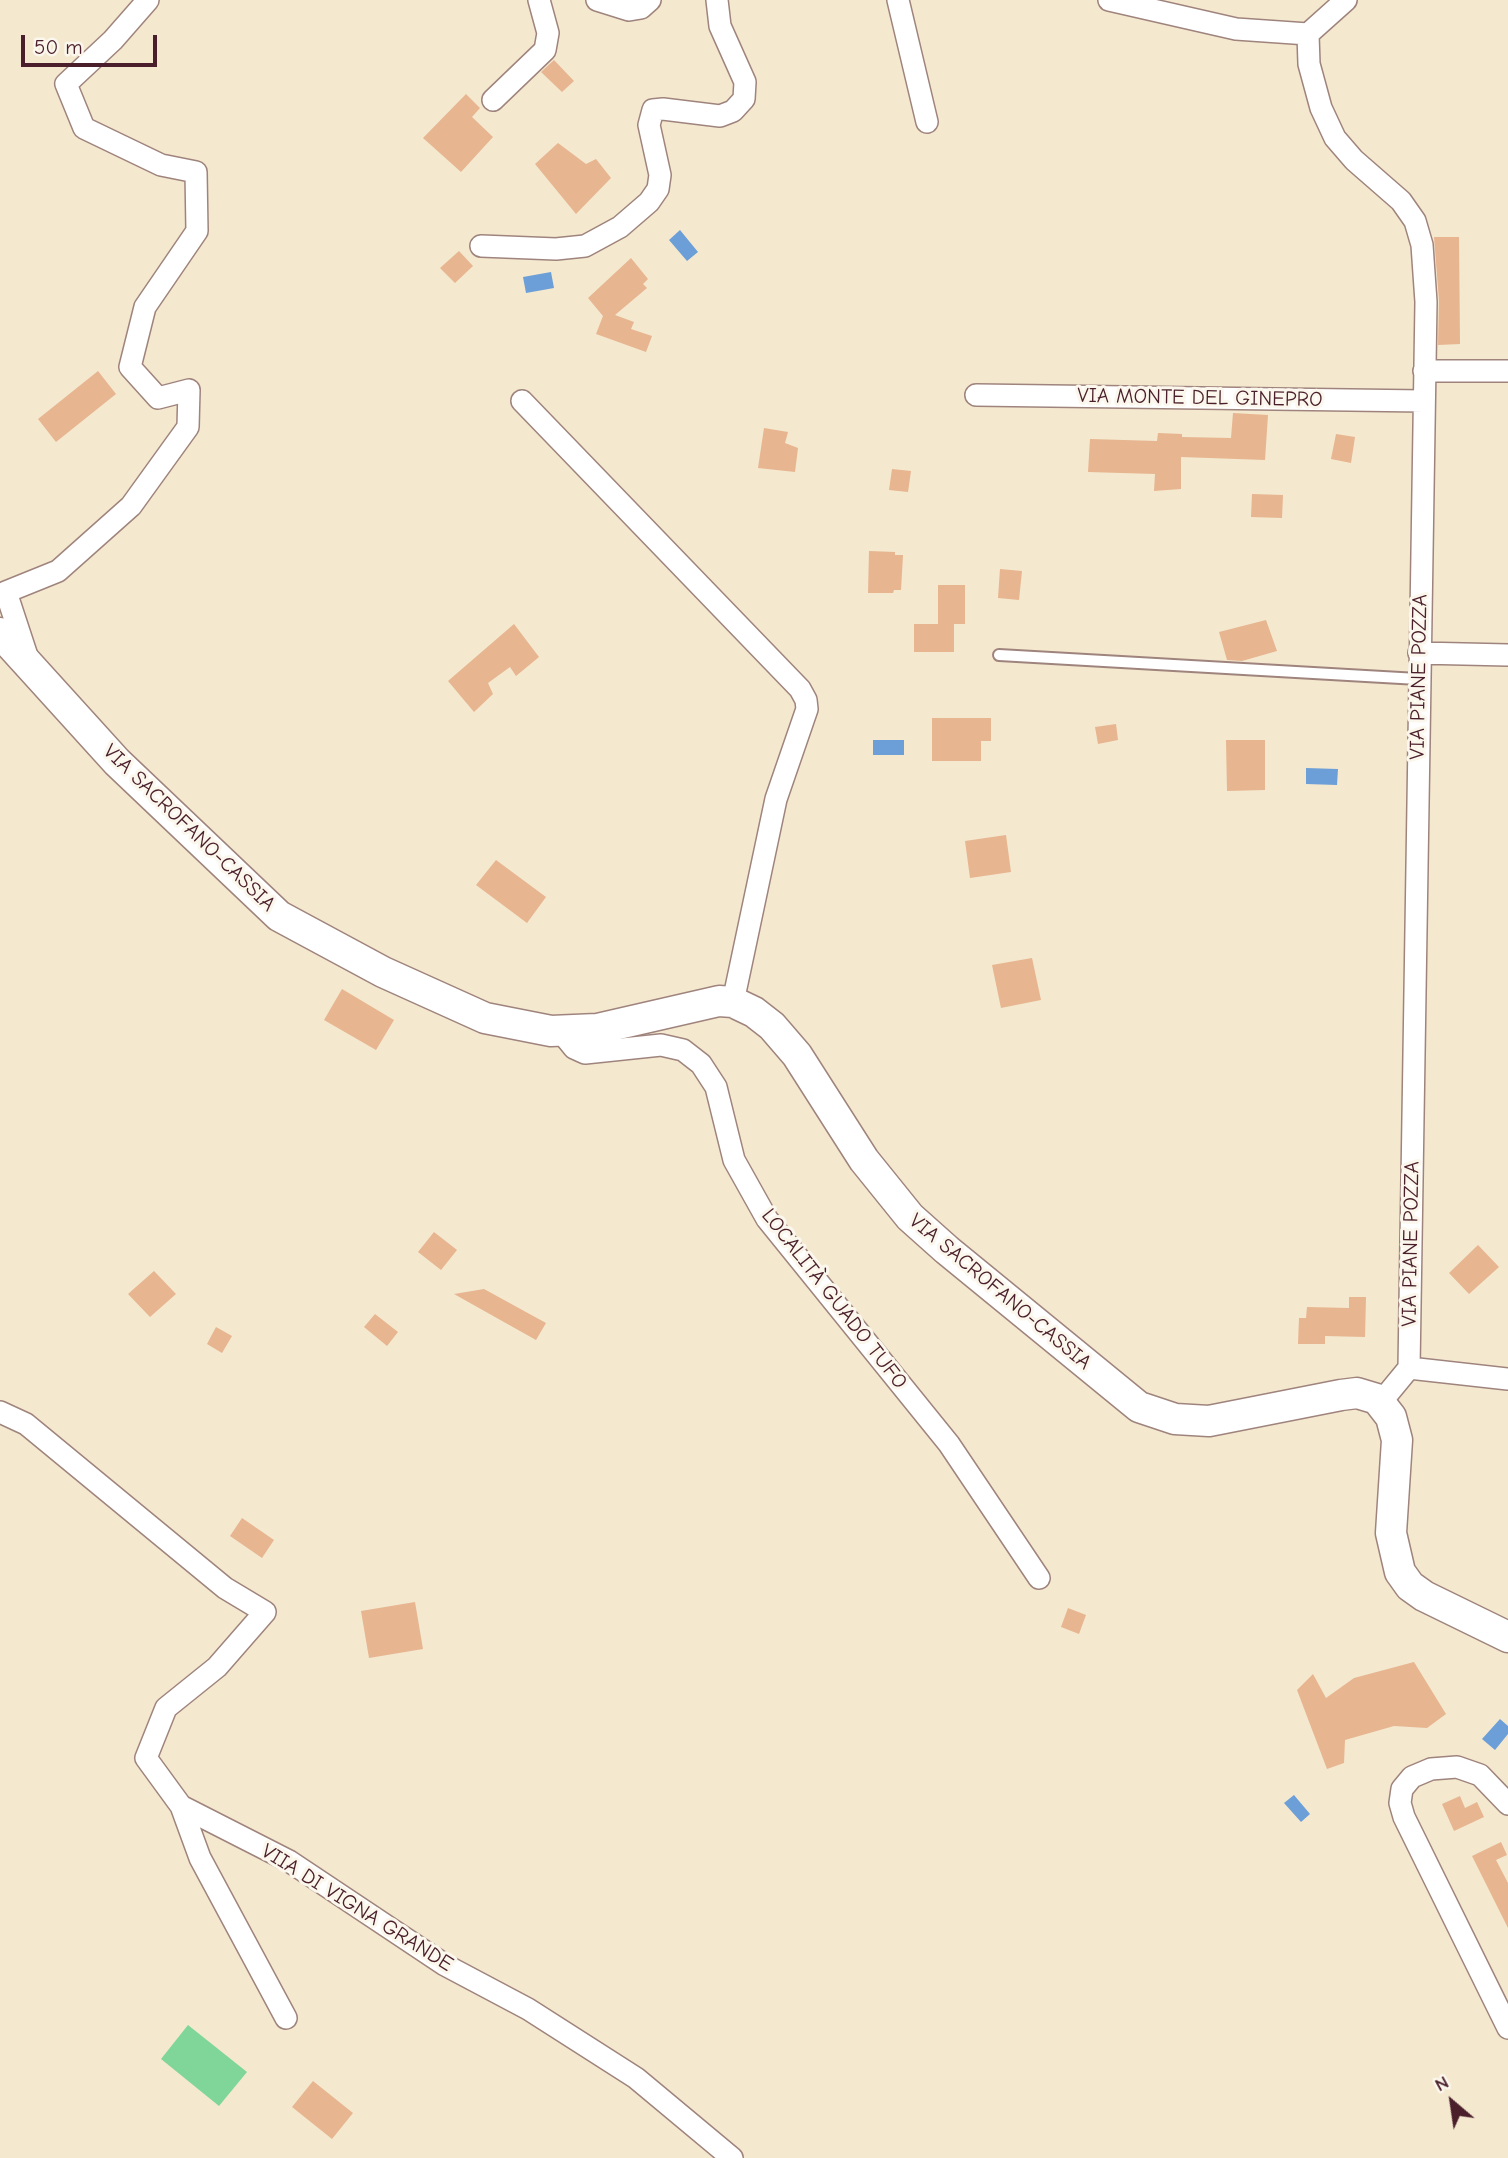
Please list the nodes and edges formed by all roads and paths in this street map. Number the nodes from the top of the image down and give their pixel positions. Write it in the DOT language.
graph roads {
  1 [pos="148,0"];
  2 [pos="539,0"];
  3 [pos="597,0"];
  4 [pos="650,0"];
  5 [pos="717,0"];
  6 [pos="898,0"];
  7 [pos="1109,0"];
  8 [pos="1346,0"];
  9 [pos="1308,34"];
  10 [pos="494,100"];
  11 [pos="927,122"];
  12 [pos="481,246"];
  13 [pos="1424,371"];
  14 [pos="1508,371"];
  15 [pos="976,395"];
  16 [pos="522,401"];
  17 [pos="1424,401"];
  18 [pos="0,633"];
  19 [pos="1419,653"];
  20 [pos="999,655"];
  21 [pos="1508,655"];
  22 [pos="31,667"];
  23 [pos="1418,679"];
  24 [pos="733,1002"];
  25 [pos="561,1032"];
  26 [pos="1409,1368"];
  27 [pos="1508,1379"];
  28 [pos="1381,1402"];
  29 [pos="0,1412"];
  30 [pos="1039,1578"];
  31 [pos="1508,1637"];
  32 [pos="1508,1804"];
  33 [pos="181,1806"];
  34 [pos="286,2018"];
  35 [pos="1508,2028"];
  36 [pos="732,2158"];
  1 -- 22 [label="street"];
  2 -- 10 [label="street"];
  3 -- 4 [label="street"];
  5 -- 12 [label="street"];
  6 -- 11 [label="street"];
  7 -- 9 [label="street"];
  8 -- 9 [label="street"];
  9 -- 13 [label="street, VIA PIANE POZZA"];
  13 -- 14 [label="street"];
  13 -- 17 [label="street, VIA PIANE POZZA"];
  15 -- 17 [label="street, VIA MONTE DEL GINEPRO"];
  16 -- 24 [label="street"];
  17 -- 19 [label="street, VIA PIANE POZZA"];
  18 -- 22 [label="street, VIA SACROFANO-CASSIA"];
  19 -- 21 [label="street"];
  19 -- 23 [label="street, VIA PIANE POZZA"];
  20 -- 23 [label="lane"];
  22 -- 25 [label="street, VIA SACROFANO-CASSIA"];
  23 -- 26 [label="street, VIA PIANE POZZA"];
  24 -- 25 [label="street, VIA SACROFANO-CASSIA"];
  24 -- 28 [label="street, VIA SACROFANO-CASSIA"];
  25 -- 30 [label="street, LOCALITÀ GUADO TUFO"];
  26 -- 27 [label="street"];
  26 -- 28 [label="street"];
  28 -- 31 [label="street"];
  29 -- 33 [label="street, VIIA DI VIGNA GRANDE"];
  32 -- 35 [label="street"];
  33 -- 34 [label="street"];
  33 -- 36 [label="street, VIIA DI VIGNA GRANDE"];
}
